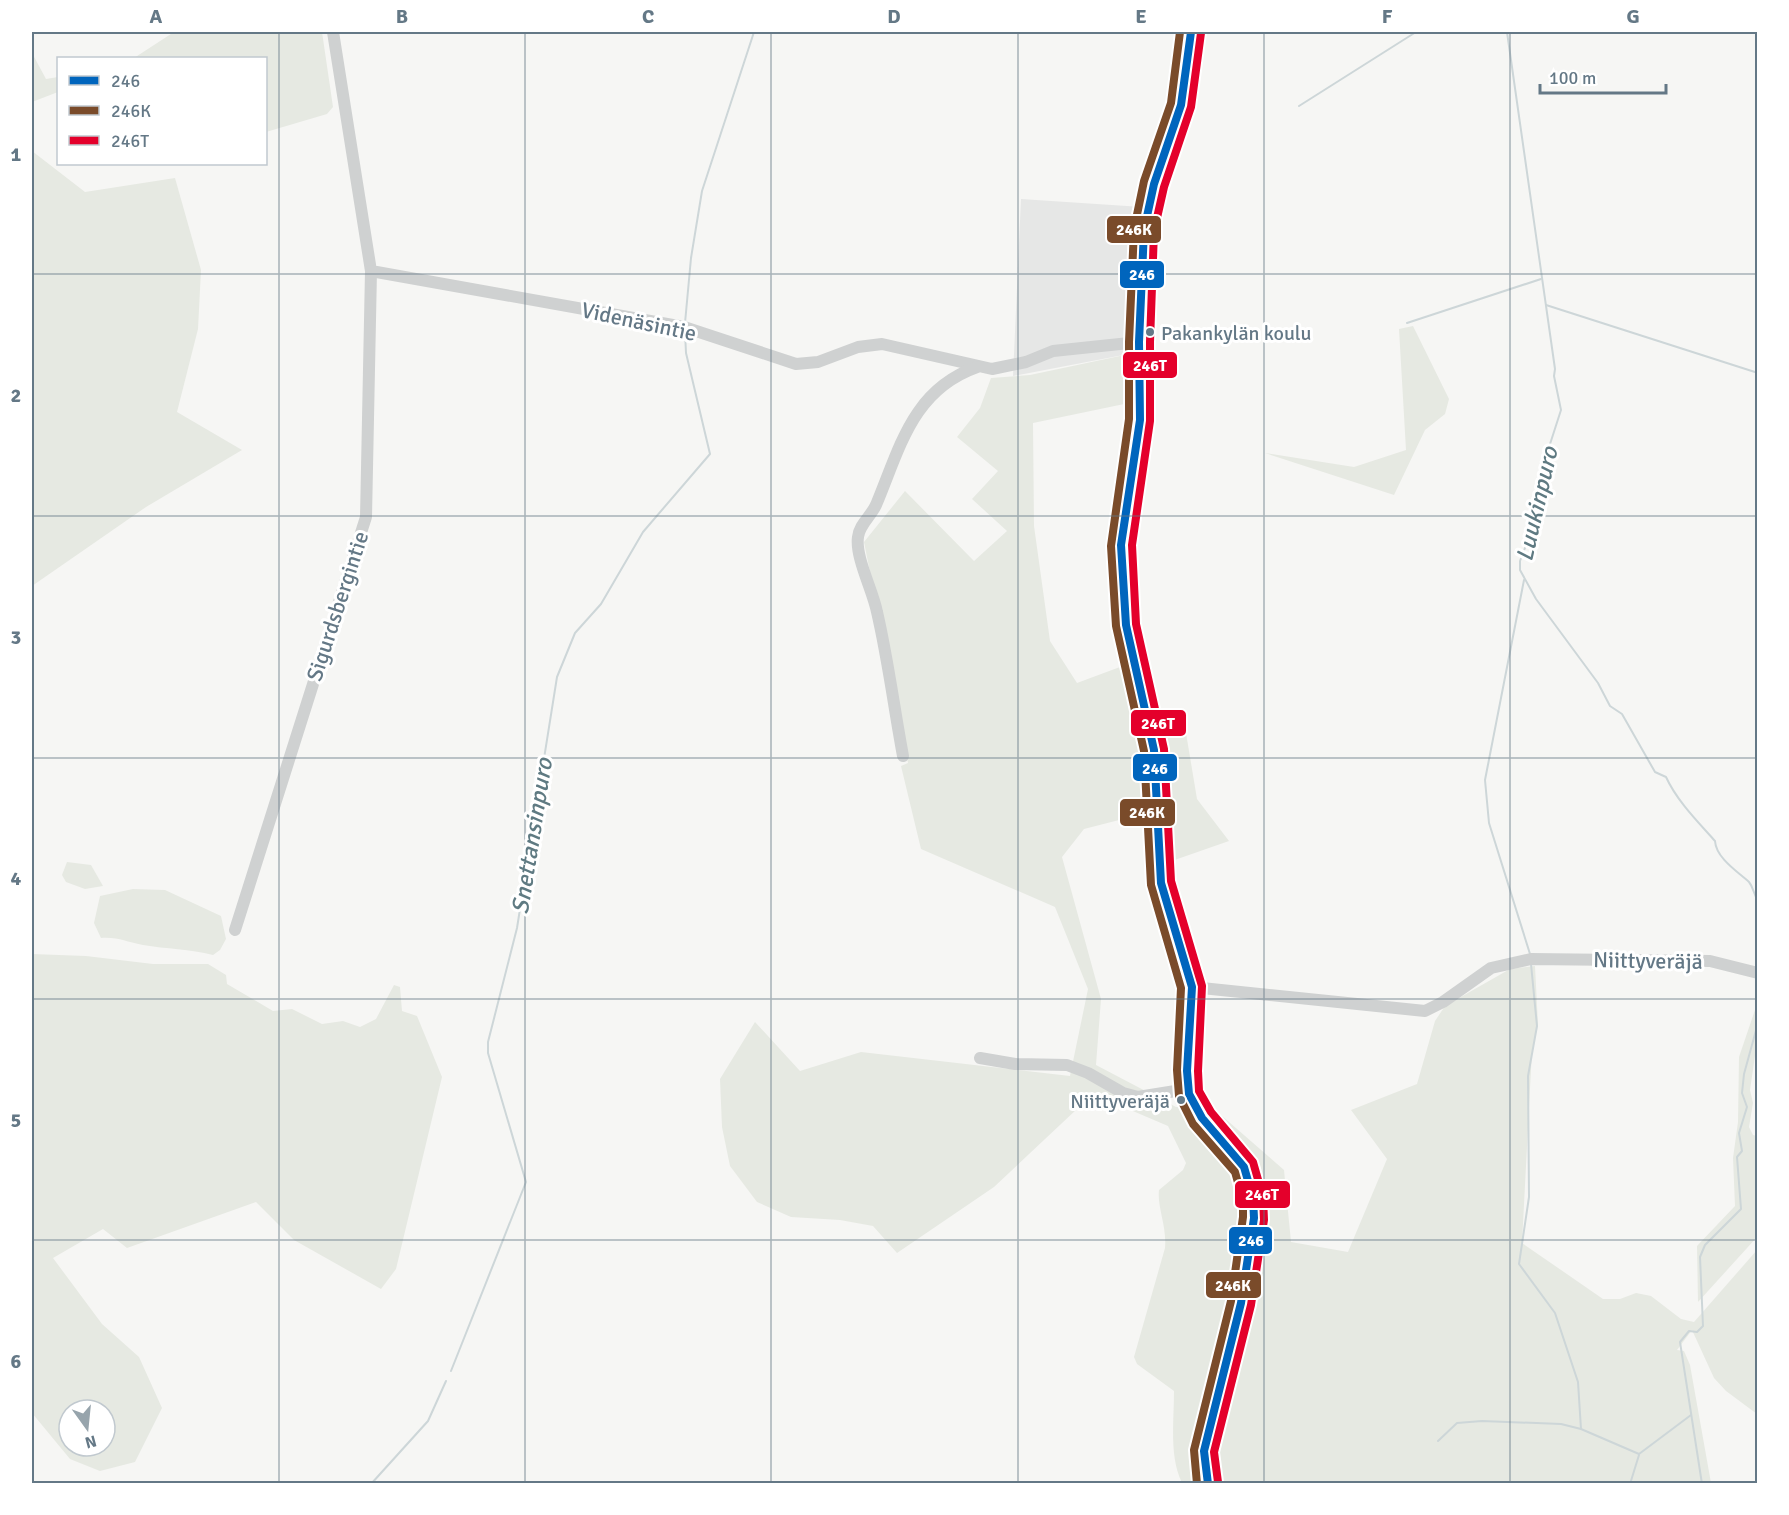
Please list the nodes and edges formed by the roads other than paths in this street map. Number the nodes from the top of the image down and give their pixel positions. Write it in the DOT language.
graph roads {
  1 [pos="333,32"];
  2 [pos="1191,32"];
  3 [pos="370,271"];
  4 [pos="1139,342"];
  5 [pos="978,366"];
  6 [pos="903,756"];
  7 [pos="236,930"];
  8 [pos="1758,973"];
  9 [pos="1192,987"];
  10 [pos="980,1058"];
  11 [pos="1188,1089"];
  12 [pos="1208,1484"];
  1 -- 3 [label="street"];
  2 -- 4 [label="street"];
  3 -- 5 [label="street, Videnäsintie"];
  3 -- 7 [label="street, Sigurdsbergintie"];
  4 -- 5 [label="street, Videnäsintie"];
  4 -- 9 [label="street"];
  5 -- 6 [label="street"];
  8 -- 9 [label="street, Niittyveräjä"];
  9 -- 11 [label="street"];
  10 -- 11 [label="street"];
  11 -- 12 [label="street"];
}
